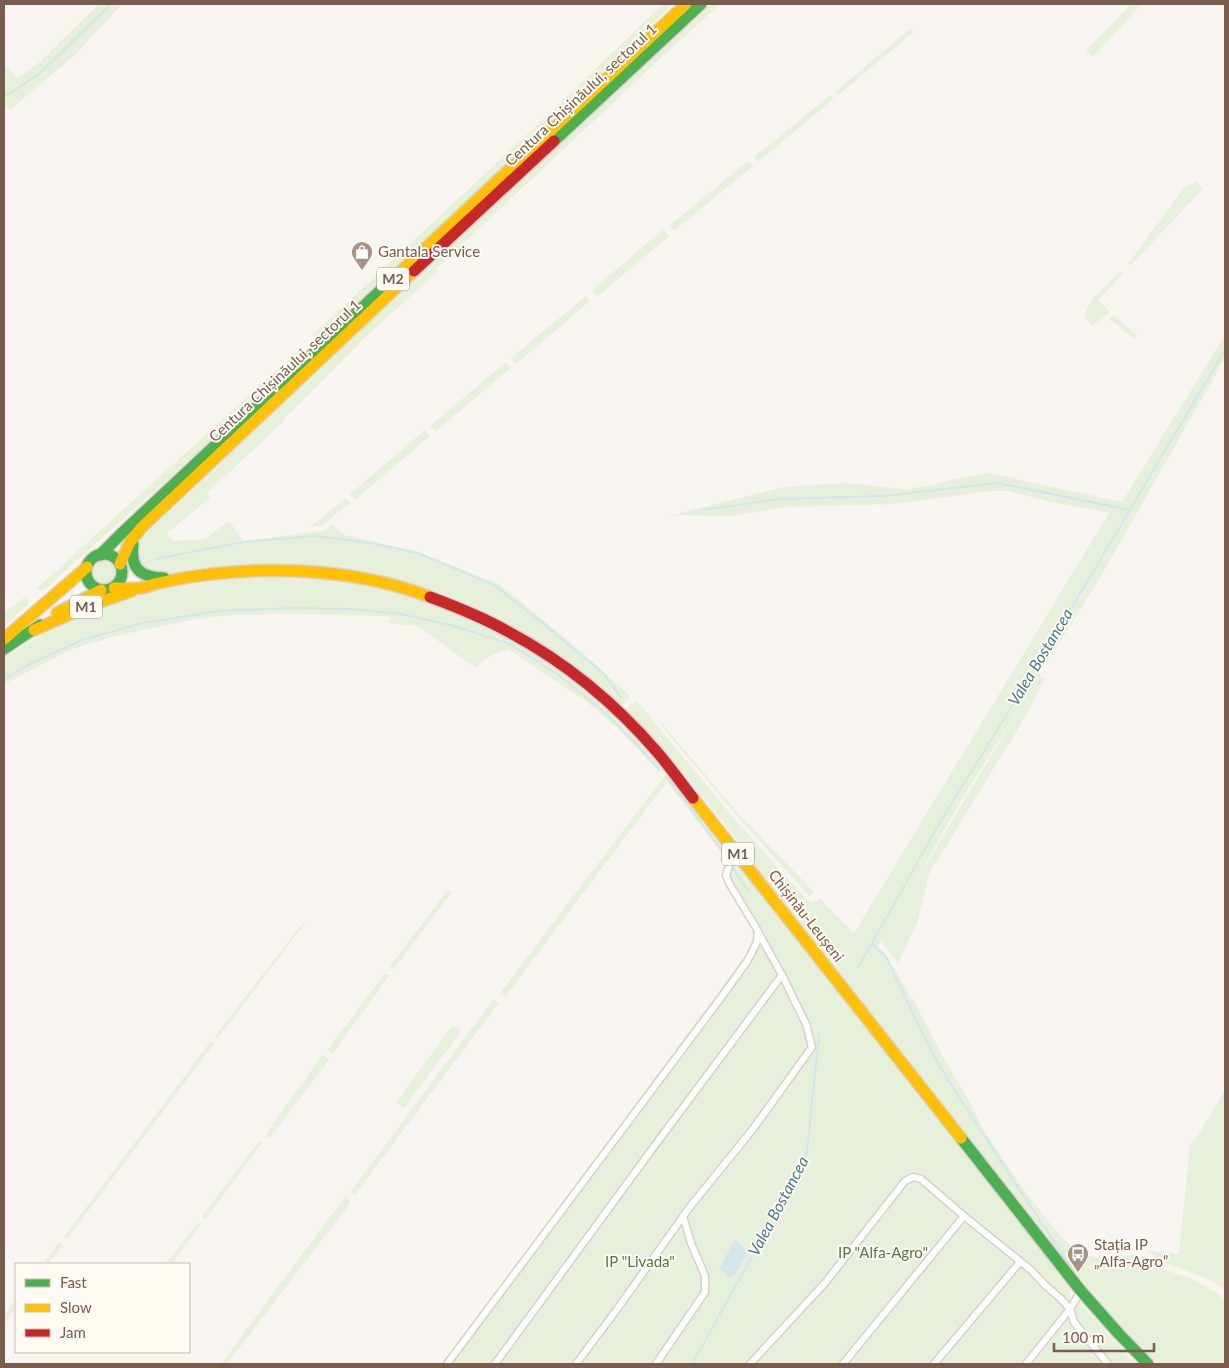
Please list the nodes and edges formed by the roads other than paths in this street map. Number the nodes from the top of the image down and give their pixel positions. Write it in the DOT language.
graph roads {
  1 [pos="686,4"];
  2 [pos="701,4"];
  3 [pos="142,527"];
  4 [pos="100,555"];
  5 [pos="87,567"];
  6 [pos="121,567"];
  7 [pos="188,578"];
  8 [pos="157,583"];
  9 [pos="114,588"];
  10 [pos="140,588"];
  11 [pos="101,590"];
  12 [pos="34,630"];
  13 [pos="4,639"];
  14 [pos="4,649"];
  15 [pos="736,851"];
  16 [pos="758,931"];
  17 [pos="782,975"];
  18 [pos="683,1216"];
  19 [pos="964,1216"];
  20 [pos="1020,1262"];
  21 [pos="1081,1291"];
  22 [pos="1070,1309"];
  23 [pos="448,1364"];
  24 [pos="495,1364"];
  25 [pos="576,1364"];
  26 [pos="656,1364"];
  27 [pos="750,1364"];
  28 [pos="843,1364"];
  29 [pos="934,1364"];
  30 [pos="1026,1364"];
  31 [pos="1108,1364"];
  32 [pos="1148,1364"];
  1 -- 4 [label="highway, Centura Chișinăului, sectorul 1 / M2"];
  2 -- 3 [label="highway, Centura Chișinăului, sectorul 1 / M2"];
  3 -- 6 [label="highway, Centura Chișinăului, sectorul 1 / M2"];
  3 -- 7 [label="highway"];
  4 -- 5 [label="highway, M1"];
  4 -- 6 [label="highway, M1"];
  5 -- 11 [label="highway, M1"];
  5 -- 13 [label="highway, M1"];
  6 -- 8 [label="highway, M1"];
  6 -- 9 [label="highway, M1"];
  7 -- 8 [label="highway, M1"];
  7 -- 15 [label="highway, Chișinău-Leușeni / M1"];
  8 -- 10 [label="highway, M1"];
  9 -- 10 [label="highway, M1"];
  9 -- 11 [label="highway, M1"];
  10 -- 12 [label="highway, M1"];
  11 -- 12 [label="highway, M1"];
  12 -- 14 [label="highway, M1"];
  15 -- 16 [label="street"];
  15 -- 21 [label="highway, Chișinău-Leușeni / M1"];
  16 -- 17 [label="street"];
  16 -- 23 [label="street"];
  17 -- 18 [label="street"];
  17 -- 24 [label="street"];
  18 -- 25 [label="street"];
  18 -- 26 [label="street"];
  19 -- 20 [label="street"];
  19 -- 27 [label="street"];
  19 -- 28 [label="street"];
  20 -- 22 [label="street"];
  20 -- 29 [label="street"];
  21 -- 22 [label="street"];
  21 -- 32 [label="highway, Chișinău-Leușeni / M1"];
  22 -- 30 [label="street"];
  22 -- 31 [label="street"];
}
